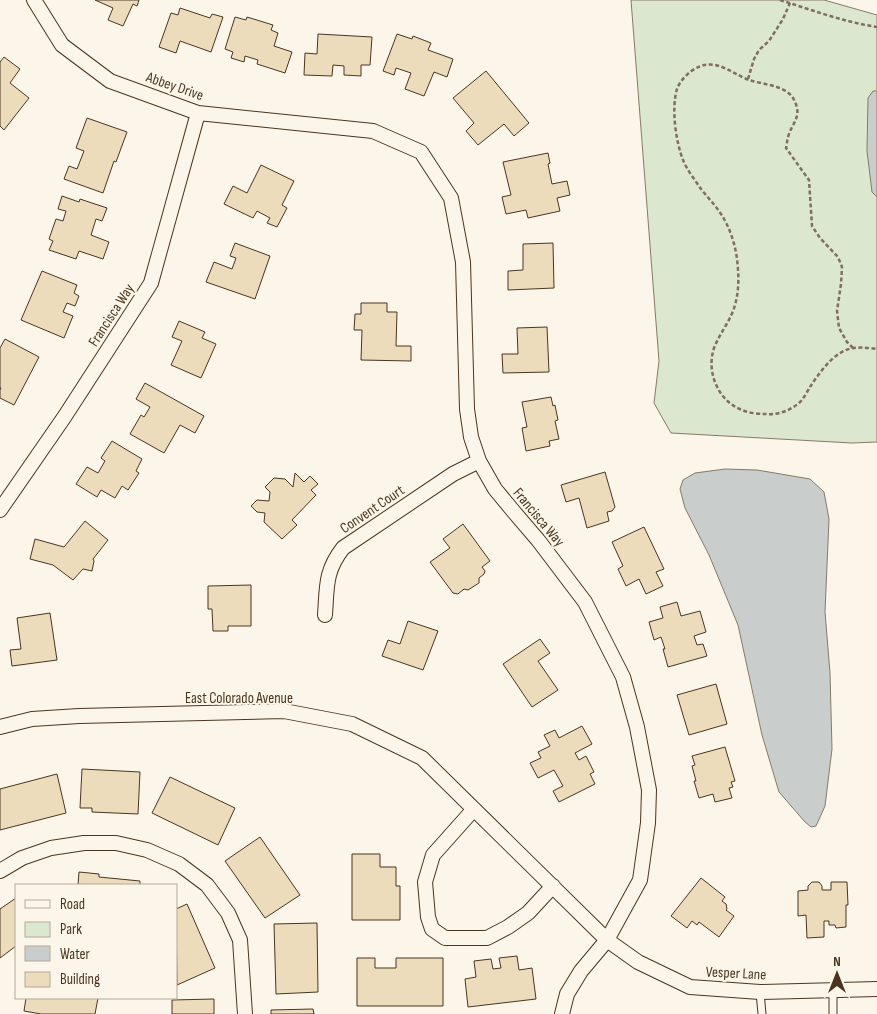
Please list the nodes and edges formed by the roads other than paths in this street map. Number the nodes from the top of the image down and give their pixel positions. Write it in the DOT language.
graph roads {
  1 [pos="34,0"];
  2 [pos="198,113"];
  3 [pos="373,131"];
  4 [pos="478,461"];
  5 [pos="0,510"];
  6 [pos="326,615"];
  7 [pos="0,727"];
  8 [pos="474,809"];
  9 [pos="0,871"];
  10 [pos="553,886"];
  11 [pos="607,940"];
  12 [pos="877,989"];
  13 [pos="833,990"];
  14 [pos="760,992"];
  15 [pos="245,1014"];
  16 [pos="562,1014"];
  17 [pos="762,1014"];
  18 [pos="833,1014"];
  1 -- 2 [label="street, Abbey Drive"];
  2 -- 3 [label="street, Abbey Drive"];
  2 -- 5 [label="street, Francisca Way"];
  3 -- 4 [label="street, Francisca Way"];
  4 -- 6 [label="street, Convent Court"];
  4 -- 11 [label="street, Francisca Way"];
  7 -- 8 [label="street, East Colorado Avenue"];
  8 -- 10 [label="street, East Colorado Avenue"];
  8 -- 10 [label="street"];
  9 -- 15 [label="street"];
  10 -- 11 [label="street, East Colorado Avenue"];
  11 -- 14 [label="street, Vesper Lane"];
  11 -- 16 [label="street, Francisca Way"];
  12 -- 13 [label="street, Vesper Lane"];
  13 -- 14 [label="street, Vesper Lane"];
  13 -- 18 [label="lane"];
  14 -- 17 [label="lane"];
}
